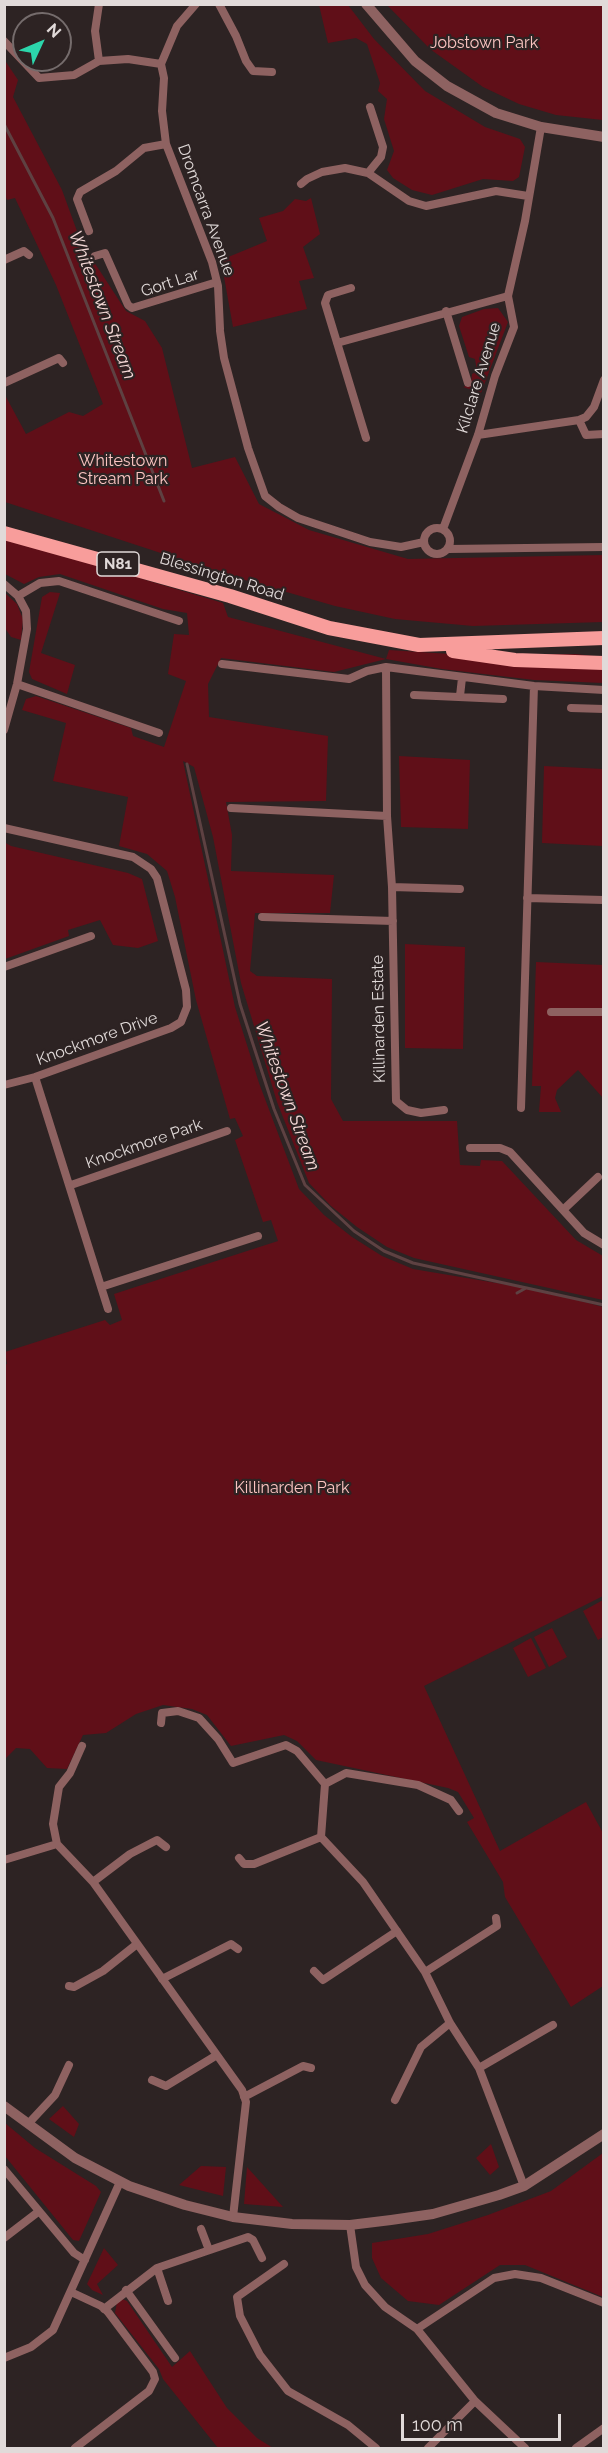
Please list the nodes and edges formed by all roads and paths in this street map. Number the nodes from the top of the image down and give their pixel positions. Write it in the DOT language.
graph roads {
  1 [pos="99,4"];
  2 [pos="196,4"];
  3 [pos="219,4"];
  4 [pos="366,4"];
  5 [pos="4,41"];
  6 [pos="99,61"];
  7 [pos="161,64"];
  8 [pos="272,72"];
  9 [pos="370,107"];
  10 [pos="541,127"];
  11 [pos="603,137"];
  12 [pos="166,144"];
  13 [pos="368,173"];
  14 [pos="302,184"];
  15 [pos="528,196"];
  16 [pos="89,231"];
  17 [pos="29,255"];
  18 [pos="95,256"];
  19 [pos="4,260"];
  20 [pos="217,282"];
  21 [pos="351,288"];
  22 [pos="508,296"];
  23 [pos="446,311"];
  24 [pos="337,343"];
  25 [pos="63,363"];
  26 [pos="603,380"];
  27 [pos="4,383"];
  28 [pos="468,383"];
  29 [pos="579,420"];
  30 [pos="603,434"];
  31 [pos="478,435"];
  32 [pos="366,438"];
  33 [pos="443,529"];
  34 [pos="4,533"];
  35 [pos="424,542"];
  36 [pos="603,547"];
  37 [pos="448,549"];
  38 [pos="4,584"];
  39 [pos="18,596"];
  40 [pos="178,621"];
  41 [pos="603,637"];
  42 [pos="430,646"];
  43 [pos="603,663"];
  44 [pos="222,664"];
  45 [pos="386,667"];
  46 [pos="462,678"];
  47 [pos="17,684"];
  48 [pos="534,686"];
  49 [pos="603,690"];
  50 [pos="414,694"];
  51 [pos="460,696"];
  52 [pos="503,699"];
  53 [pos="571,708"];
  54 [pos="603,709"];
  55 [pos="4,730"];
  56 [pos="159,733"];
  57 [pos="231,808"];
  58 [pos="387,816"];
  59 [pos="4,828"];
  60 [pos="392,887"];
  61 [pos="460,889"];
  62 [pos="527,898"];
  63 [pos="603,900"];
  64 [pos="262,917"];
  65 [pos="393,921"];
  66 [pos="91,936"];
  67 [pos="4,967"];
  68 [pos="551,1012"];
  69 [pos="603,1012"];
  70 [pos="35,1077"];
  71 [pos="4,1085"];
  72 [pos="521,1108"];
  73 [pos="444,1110"];
  74 [pos="227,1131"];
  75 [pos="470,1148"];
  76 [pos="598,1178"];
  77 [pos="71,1185"];
  78 [pos="563,1210"];
  79 [pos="258,1236"];
  80 [pos="603,1245"];
  81 [pos="101,1287"];
  82 [pos="108,1309"];
  83 [pos="160,1723"];
  84 [pos="82,1746"];
  85 [pos="324,1784"];
  86 [pos="459,1811"];
  87 [pos="321,1837"];
  88 [pos="57,1844"];
  89 [pos="166,1848"];
  90 [pos="239,1858"];
  91 [pos="4,1860"];
  92 [pos="93,1882"];
  93 [pos="496,1918"];
  94 [pos="397,1931"];
  95 [pos="137,1944"];
  96 [pos="238,1949"];
  97 [pos="314,1971"];
  98 [pos="425,1972"];
  99 [pos="162,1979"];
  100 [pos="69,1986"];
  101 [pos="450,2024"];
  102 [pos="553,2025"];
  103 [pos="217,2055"];
  104 [pos="69,2065"];
  105 [pos="310,2068"];
  106 [pos="479,2068"];
  107 [pos="152,2080"];
  108 [pos="244,2097"];
  109 [pos="395,2100"];
  110 [pos="4,2106"];
  111 [pos="28,2124"];
  112 [pos="603,2134"];
  113 [pos="4,2169"];
  114 [pos="120,2182"];
  115 [pos="524,2186"];
  116 [pos="38,2212"];
  117 [pos="233,2217"];
  118 [pos="350,2225"];
  119 [pos="201,2229"];
  120 [pos="4,2238"];
  121 [pos="208,2250"];
  122 [pos="262,2258"];
  123 [pos="85,2260"];
  124 [pos="284,2264"];
  125 [pos="157,2268"];
  126 [pos="126,2290"];
  127 [pos="71,2292"];
  128 [pos="168,2301"];
  129 [pos="603,2304"];
  130 [pos="105,2309"];
  131 [pos="417,2329"];
  132 [pos="4,2358"];
  133 [pos="175,2358"];
  134 [pos="475,2401"];
  135 [pos="603,2428"];
  136 [pos="75,2448"];
  137 [pos="376,2448"];
  138 [pos="428,2448"];
  139 [pos="525,2448"];
  140 [pos="576,2448"];
  1 -- 6 [label="street"];
  2 -- 7 [label="street, Dromcarra Avenue"];
  3 -- 8 [label="street"];
  4 -- 10 [label="street"];
  5 -- 6 [label="street"];
  6 -- 7 [label="street"];
  7 -- 12 [label="street, Dromcarra Avenue"];
  9 -- 13 [label="street"];
  10 -- 11 [label="street"];
  10 -- 15 [label="street, Kilclare Avenue"];
  12 -- 16 [label="street"];
  12 -- 20 [label="street, Dromcarra Avenue"];
  13 -- 14 [label="street"];
  13 -- 15 [label="street"];
  15 -- 22 [label="street, Kilclare Avenue"];
  17 -- 19 [label="street"];
  18 -- 20 [label="street, Gort Lar"];
  20 -- 35 [label="street, Dromcarra Avenue"];
  21 -- 24 [label="street"];
  22 -- 23 [label="street"];
  22 -- 31 [label="street, Kilclare Avenue"];
  23 -- 24 [label="street"];
  23 -- 28 [label="street"];
  24 -- 32 [label="street"];
  25 -- 27 [label="street"];
  26 -- 29 [label="street"];
  29 -- 30 [label="street"];
  29 -- 31 [label="street"];
  31 -- 33 [label="street, Kilclare Avenue"];
  33 -- 35 [label="street"];
  33 -- 37 [label="street"];
  34 -- 42 [label="main road, Blessington Road / N81"];
  35 -- 37 [label="street"];
  36 -- 37 [label="street"];
  38 -- 39 [label="street"];
  39 -- 40 [label="street"];
  39 -- 47 [label="street"];
  41 -- 42 [label="main road, Blessington Road / N81"];
  42 -- 43 [label="main road, Blessington Road / N81"];
  44 -- 45 [label="street"];
  45 -- 46 [label="street"];
  45 -- 58 [label="street, Killinarden Estate"];
  46 -- 48 [label="street"];
  46 -- 51 [label="street"];
  47 -- 55 [label="street"];
  47 -- 56 [label="street"];
  48 -- 49 [label="street"];
  48 -- 62 [label="street"];
  50 -- 51 [label="street"];
  51 -- 52 [label="street"];
  53 -- 54 [label="street"];
  57 -- 58 [label="street"];
  58 -- 60 [label="street, Killinarden Estate"];
  59 -- 70 [label="street, Knockmore Drive"];
  60 -- 61 [label="street"];
  60 -- 65 [label="street, Killinarden Estate"];
  62 -- 63 [label="street"];
  62 -- 72 [label="street"];
  64 -- 65 [label="street"];
  65 -- 73 [label="street, Killinarden Estate"];
  66 -- 67 [label="street"];
  68 -- 69 [label="street"];
  70 -- 71 [label="street, Knockmore Drive"];
  70 -- 77 [label="street, Knockmore Park"];
  74 -- 77 [label="street, Knockmore Park"];
  75 -- 78 [label="street"];
  76 -- 78 [label="street"];
  77 -- 81 [label="street, Knockmore Park"];
  78 -- 80 [label="street"];
  79 -- 81 [label="street"];
  81 -- 82 [label="street, Knockmore Park"];
  83 -- 85 [label="street"];
  84 -- 88 [label="street"];
  85 -- 86 [label="street"];
  85 -- 87 [label="street"];
  87 -- 90 [label="street"];
  87 -- 94 [label="street"];
  88 -- 91 [label="street"];
  88 -- 92 [label="street"];
  89 -- 92 [label="street"];
  92 -- 95 [label="street"];
  93 -- 98 [label="street"];
  94 -- 97 [label="street"];
  94 -- 98 [label="street"];
  95 -- 99 [label="street"];
  95 -- 100 [label="street"];
  96 -- 99 [label="street"];
  98 -- 101 [label="street"];
  99 -- 103 [label="street"];
  101 -- 106 [label="street"];
  101 -- 109 [label="street"];
  102 -- 106 [label="street"];
  103 -- 107 [label="street"];
  103 -- 108 [label="street"];
  104 -- 111 [label="street"];
  105 -- 108 [label="street"];
  106 -- 115 [label="street"];
  108 -- 117 [label="street"];
  110 -- 111 [label="street"];
  111 -- 114 [label="street"];
  112 -- 115 [label="street"];
  113 -- 116 [label="street"];
  114 -- 117 [label="street"];
  114 -- 123 [label="street"];
  115 -- 118 [label="street"];
  116 -- 120 [label="street"];
  116 -- 123 [label="street"];
  117 -- 118 [label="street"];
  118 -- 131 [label="street"];
  119 -- 121 [label="street"];
  121 -- 122 [label="street"];
  121 -- 125 [label="street"];
  123 -- 127 [label="street"];
  124 -- 137 [label="street"];
  125 -- 126 [label="street"];
  125 -- 128 [label="street"];
  126 -- 130 [label="street"];
  126 -- 133 [label="street"];
  127 -- 130 [label="street"];
  127 -- 132 [label="street"];
  129 -- 131 [label="street"];
  130 -- 136 [label="street"];
  131 -- 134 [label="street"];
  134 -- 138 [label="street"];
  134 -- 139 [label="street"];
  135 -- 140 [label="street"];
}
